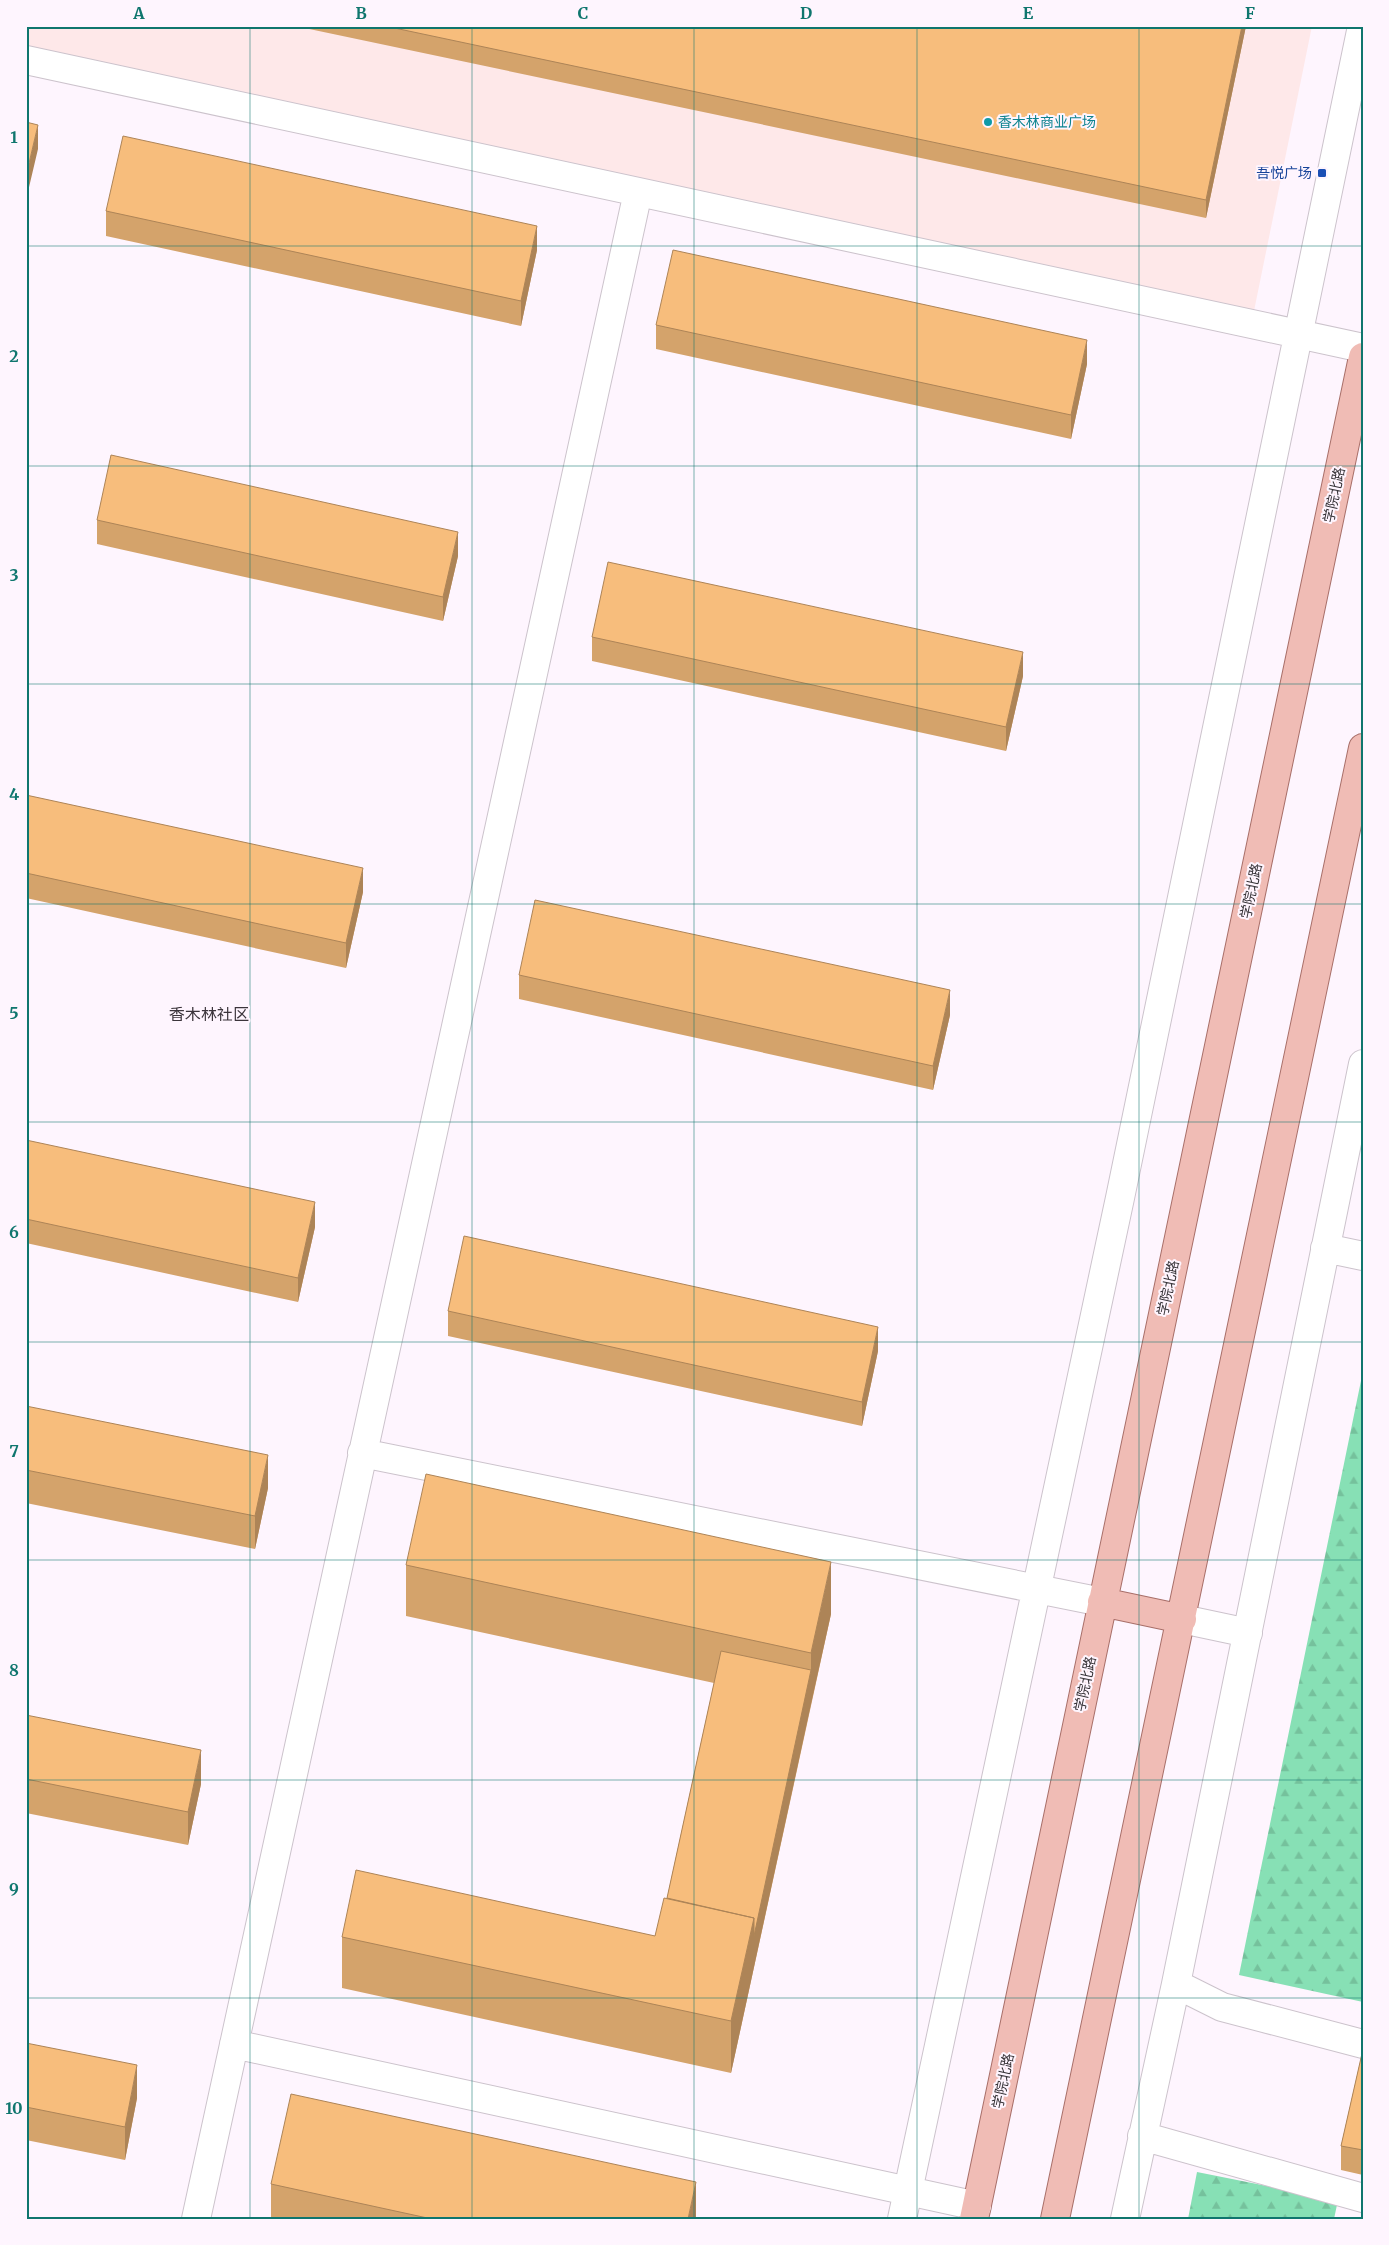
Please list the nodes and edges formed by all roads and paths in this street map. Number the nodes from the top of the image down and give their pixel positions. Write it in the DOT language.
graph roads {
  1 [pos="1362,26"];
  2 [pos="26,60"];
  3 [pos="638,192"];
  4 [pos="1300,335"];
  5 [pos="1363,348"];
  6 [pos="1363,357"];
  7 [pos="1363,748"];
  8 [pos="1363,1064"];
  9 [pos="1325,1248"];
  10 [pos="1363,1256"];
  11 [pos="362,1452"];
  12 [pos="1038,1589"];
  13 [pos="1102,1602"];
  14 [pos="1182,1619"];
  15 [pos="1248,1633"];
  16 [pos="1176,1984"];
  17 [pos="234,2044"];
  18 [pos="1363,2044"];
  19 [pos="1142,2136"];
  20 [pos="908,2191"];
  21 [pos="1363,2198"];
  22 [pos="976,2212"];
  23 [pos="196,2219"];
  24 [pos="902,2219"];
  25 [pos="1055,2219"];
  26 [pos="1125,2219"];
  1 -- 4 [label="street"];
  2 -- 3 [label="street"];
  3 -- 4 [label="street"];
  3 -- 11 [label="street"];
  4 -- 5 [label="street"];
  4 -- 12 [label="street"];
  6 -- 13 [label="main road, 学院北路"];
  7 -- 14 [label="main road"];
  8 -- 9 [label="street"];
  9 -- 10 [label="street"];
  9 -- 15 [label="street"];
  11 -- 12 [label="street"];
  11 -- 17 [label="street"];
  12 -- 13 [label="street"];
  12 -- 20 [label="street"];
  13 -- 14 [label="main road"];
  13 -- 22 [label="main road, 学院北路"];
  14 -- 15 [label="street"];
  14 -- 25 [label="main road"];
  15 -- 16 [label="street"];
  16 -- 18 [label="street"];
  16 -- 19 [label="street"];
  17 -- 20 [label="street"];
  17 -- 23 [label="street"];
  19 -- 21 [label="street"];
  19 -- 26 [label="street"];
  20 -- 22 [label="street"];
  20 -- 24 [label="street"];
}
